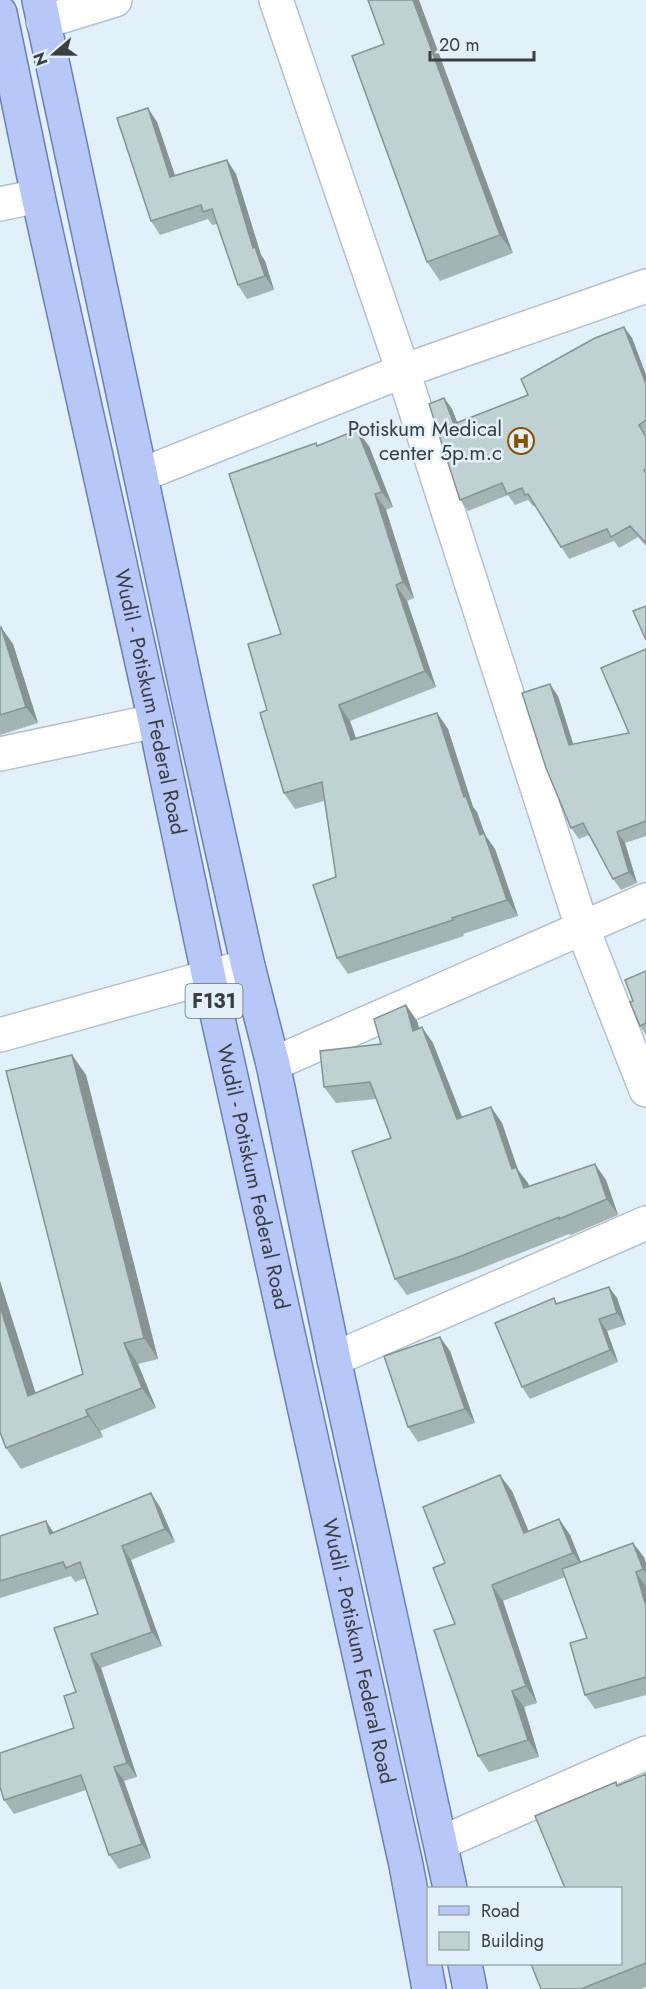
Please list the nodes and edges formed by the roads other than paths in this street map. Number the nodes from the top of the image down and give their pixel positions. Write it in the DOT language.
graph roads {
  1 [pos="115,0"];
  2 [pos="276,0"];
  3 [pos="41,11"];
  4 [pos="0,13"];
  5 [pos="38,196"];
  6 [pos="0,204"];
  7 [pos="646,286"];
  8 [pos="403,371"];
  9 [pos="141,475"];
  10 [pos="155,721"];
  11 [pos="0,754"];
  12 [pos="646,900"];
  13 [pos="582,927"];
  14 [pos="248,966"];
  15 [pos="209,978"];
  16 [pos="0,1035"];
  17 [pos="273,1064"];
  18 [pos="646,1090"];
  19 [pos="646,1223"];
  20 [pos="334,1359"];
  21 [pos="646,1753"];
  22 [pos="441,1843"];
  23 [pos="450,1887"];
  24 [pos="465,1965"];
  25 [pos="429,1989"];
  26 [pos="470,1989"];
  1 -- 3 [label="street"];
  2 -- 8 [label="street"];
  3 -- 9 [label="main road, Wudil - Potiskum Federal Road / F131"];
  4 -- 5 [label="main road, Wudil - Potiskum Federal Road / F131"];
  5 -- 6 [label="street"];
  5 -- 10 [label="main road, Wudil - Potiskum Federal Road / F131"];
  7 -- 8 [label="street"];
  8 -- 9 [label="street"];
  8 -- 13 [label="street"];
  9 -- 14 [label="main road, Wudil - Potiskum Federal Road / F131"];
  10 -- 11 [label="street"];
  10 -- 15 [label="main road, Wudil - Potiskum Federal Road / F131"];
  12 -- 13 [label="street"];
  13 -- 17 [label="street"];
  13 -- 18 [label="street"];
  14 -- 15 [label="street"];
  14 -- 17 [label="main road, Wudil - Potiskum Federal Road / F131"];
  15 -- 16 [label="street"];
  15 -- 25 [label="main road, Wudil - Potiskum Federal Road / F131"];
  17 -- 20 [label="main road, Wudil - Potiskum Federal Road / F131"];
  19 -- 20 [label="street"];
  20 -- 22 [label="main road, Wudil - Potiskum Federal Road / F131"];
  21 -- 22 [label="street"];
  22 -- 23 [label="main road, Wudil - Potiskum Federal Road / F131"];
  24 -- 26 [label="main road"];
}
